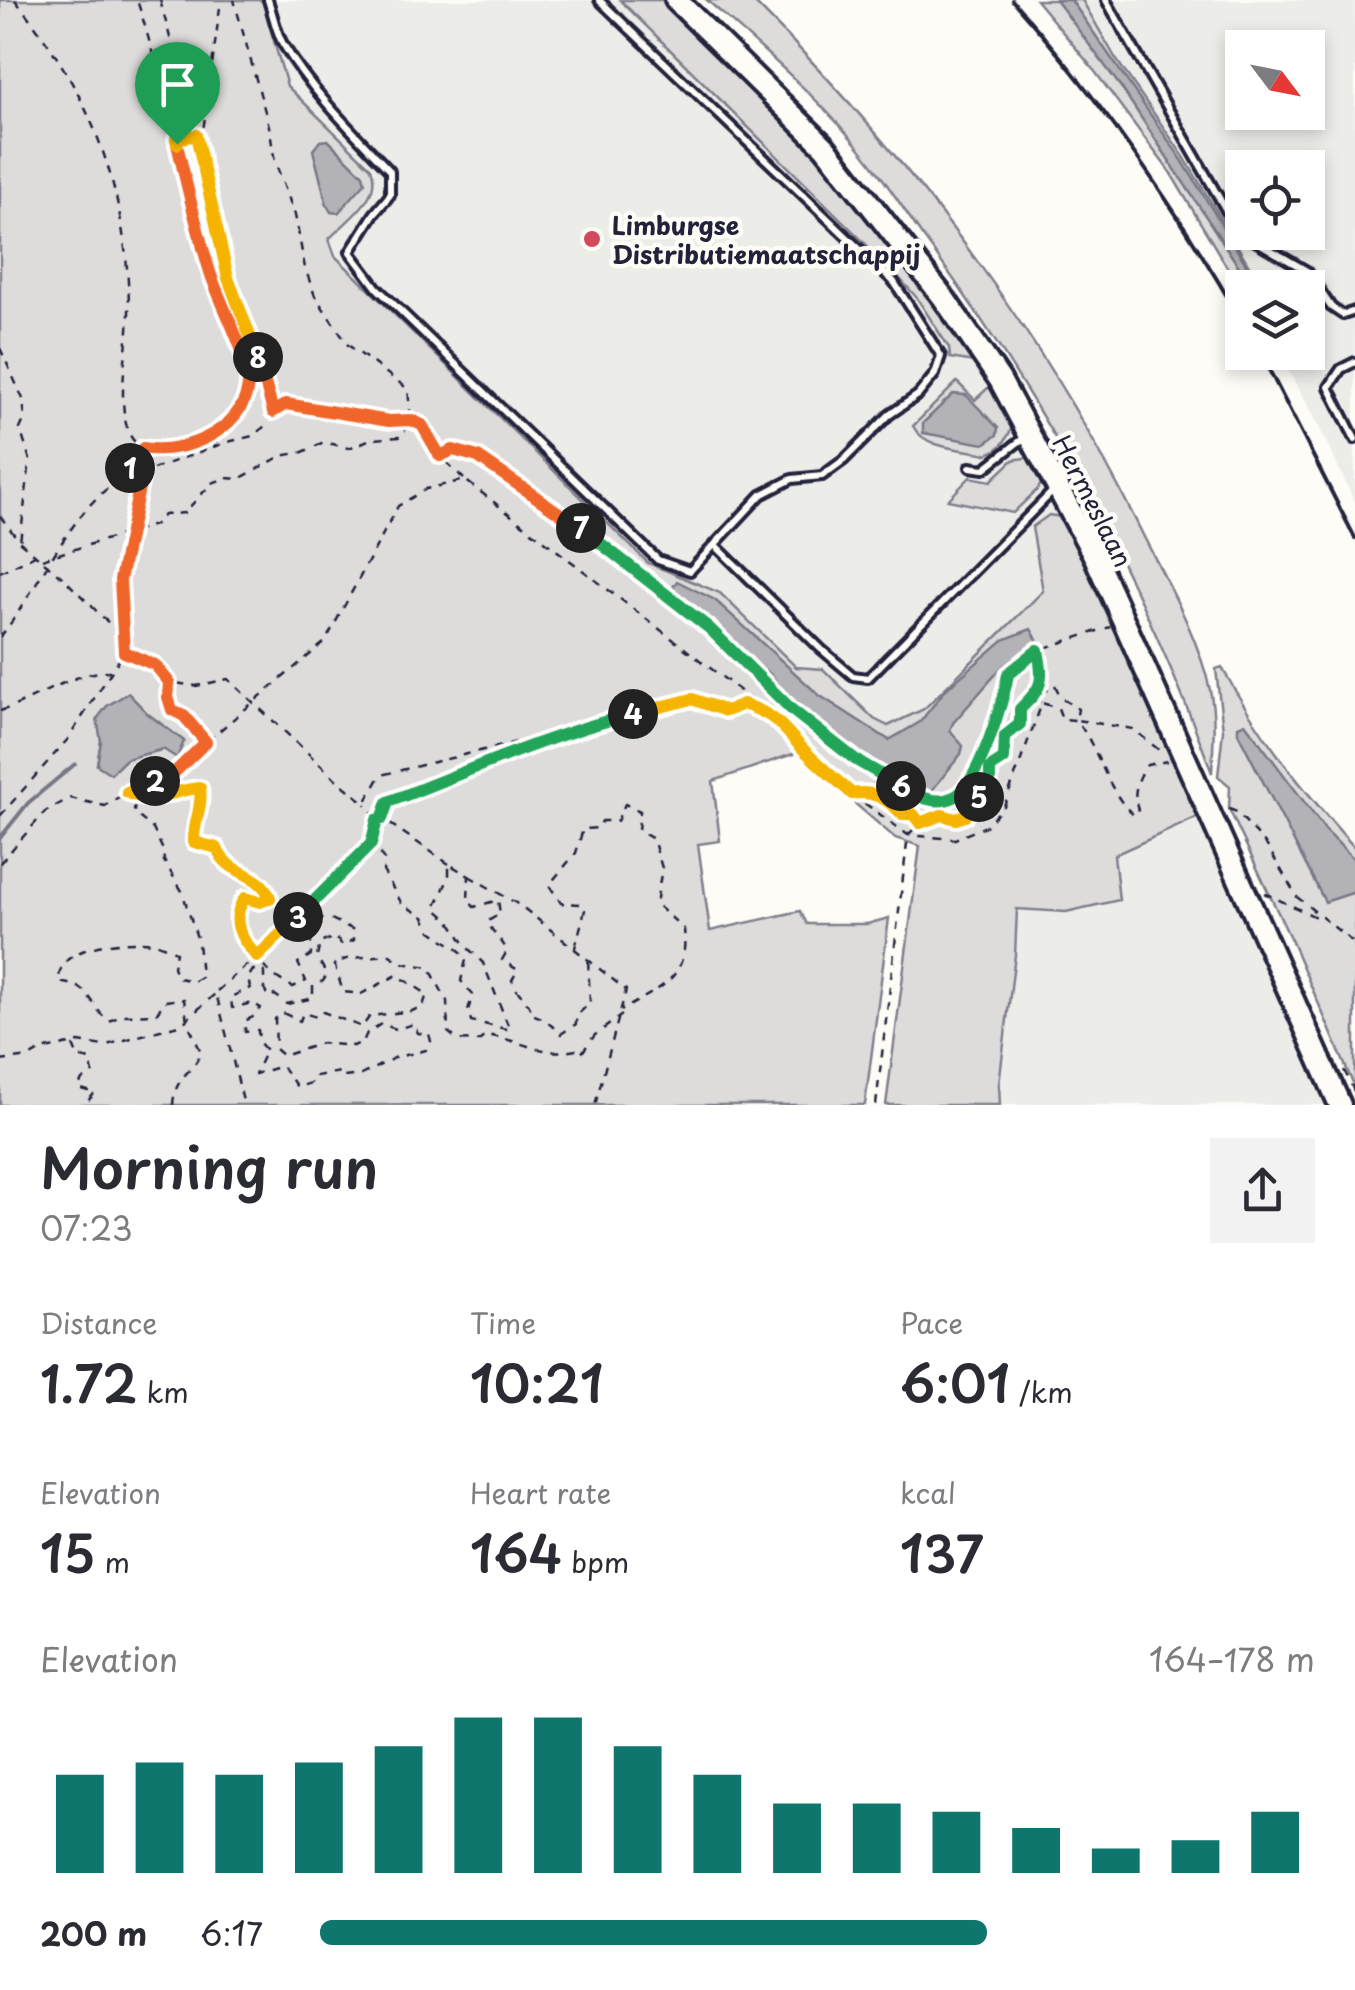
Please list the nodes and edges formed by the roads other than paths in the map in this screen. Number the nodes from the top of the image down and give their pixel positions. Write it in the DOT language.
graph roads {
  1 [pos="268,0"];
  2 [pos="599,0"];
  3 [pos="676,0"];
  4 [pos="1106,0"];
  5 [pos="1355,311"];
  6 [pos="1355,362"];
  7 [pos="1030,434"];
  8 [pos="1355,439"];
  9 [pos="970,467"];
  10 [pos="1058,486"];
  11 [pos="715,545"];
  12 [pos="1340,1105"];
  1 -- 11 [label="lane"];
  2 -- 11 [label="lane"];
  3 -- 7 [label="street, Hermeslaan"];
  4 -- 5 [label="lane"];
  6 -- 8 [label="lane"];
  7 -- 9 [label="lane"];
  7 -- 10 [label="street, Hermeslaan"];
  10 -- 11 [label="lane"];
  10 -- 12 [label="street, Hermeslaan"];
}
